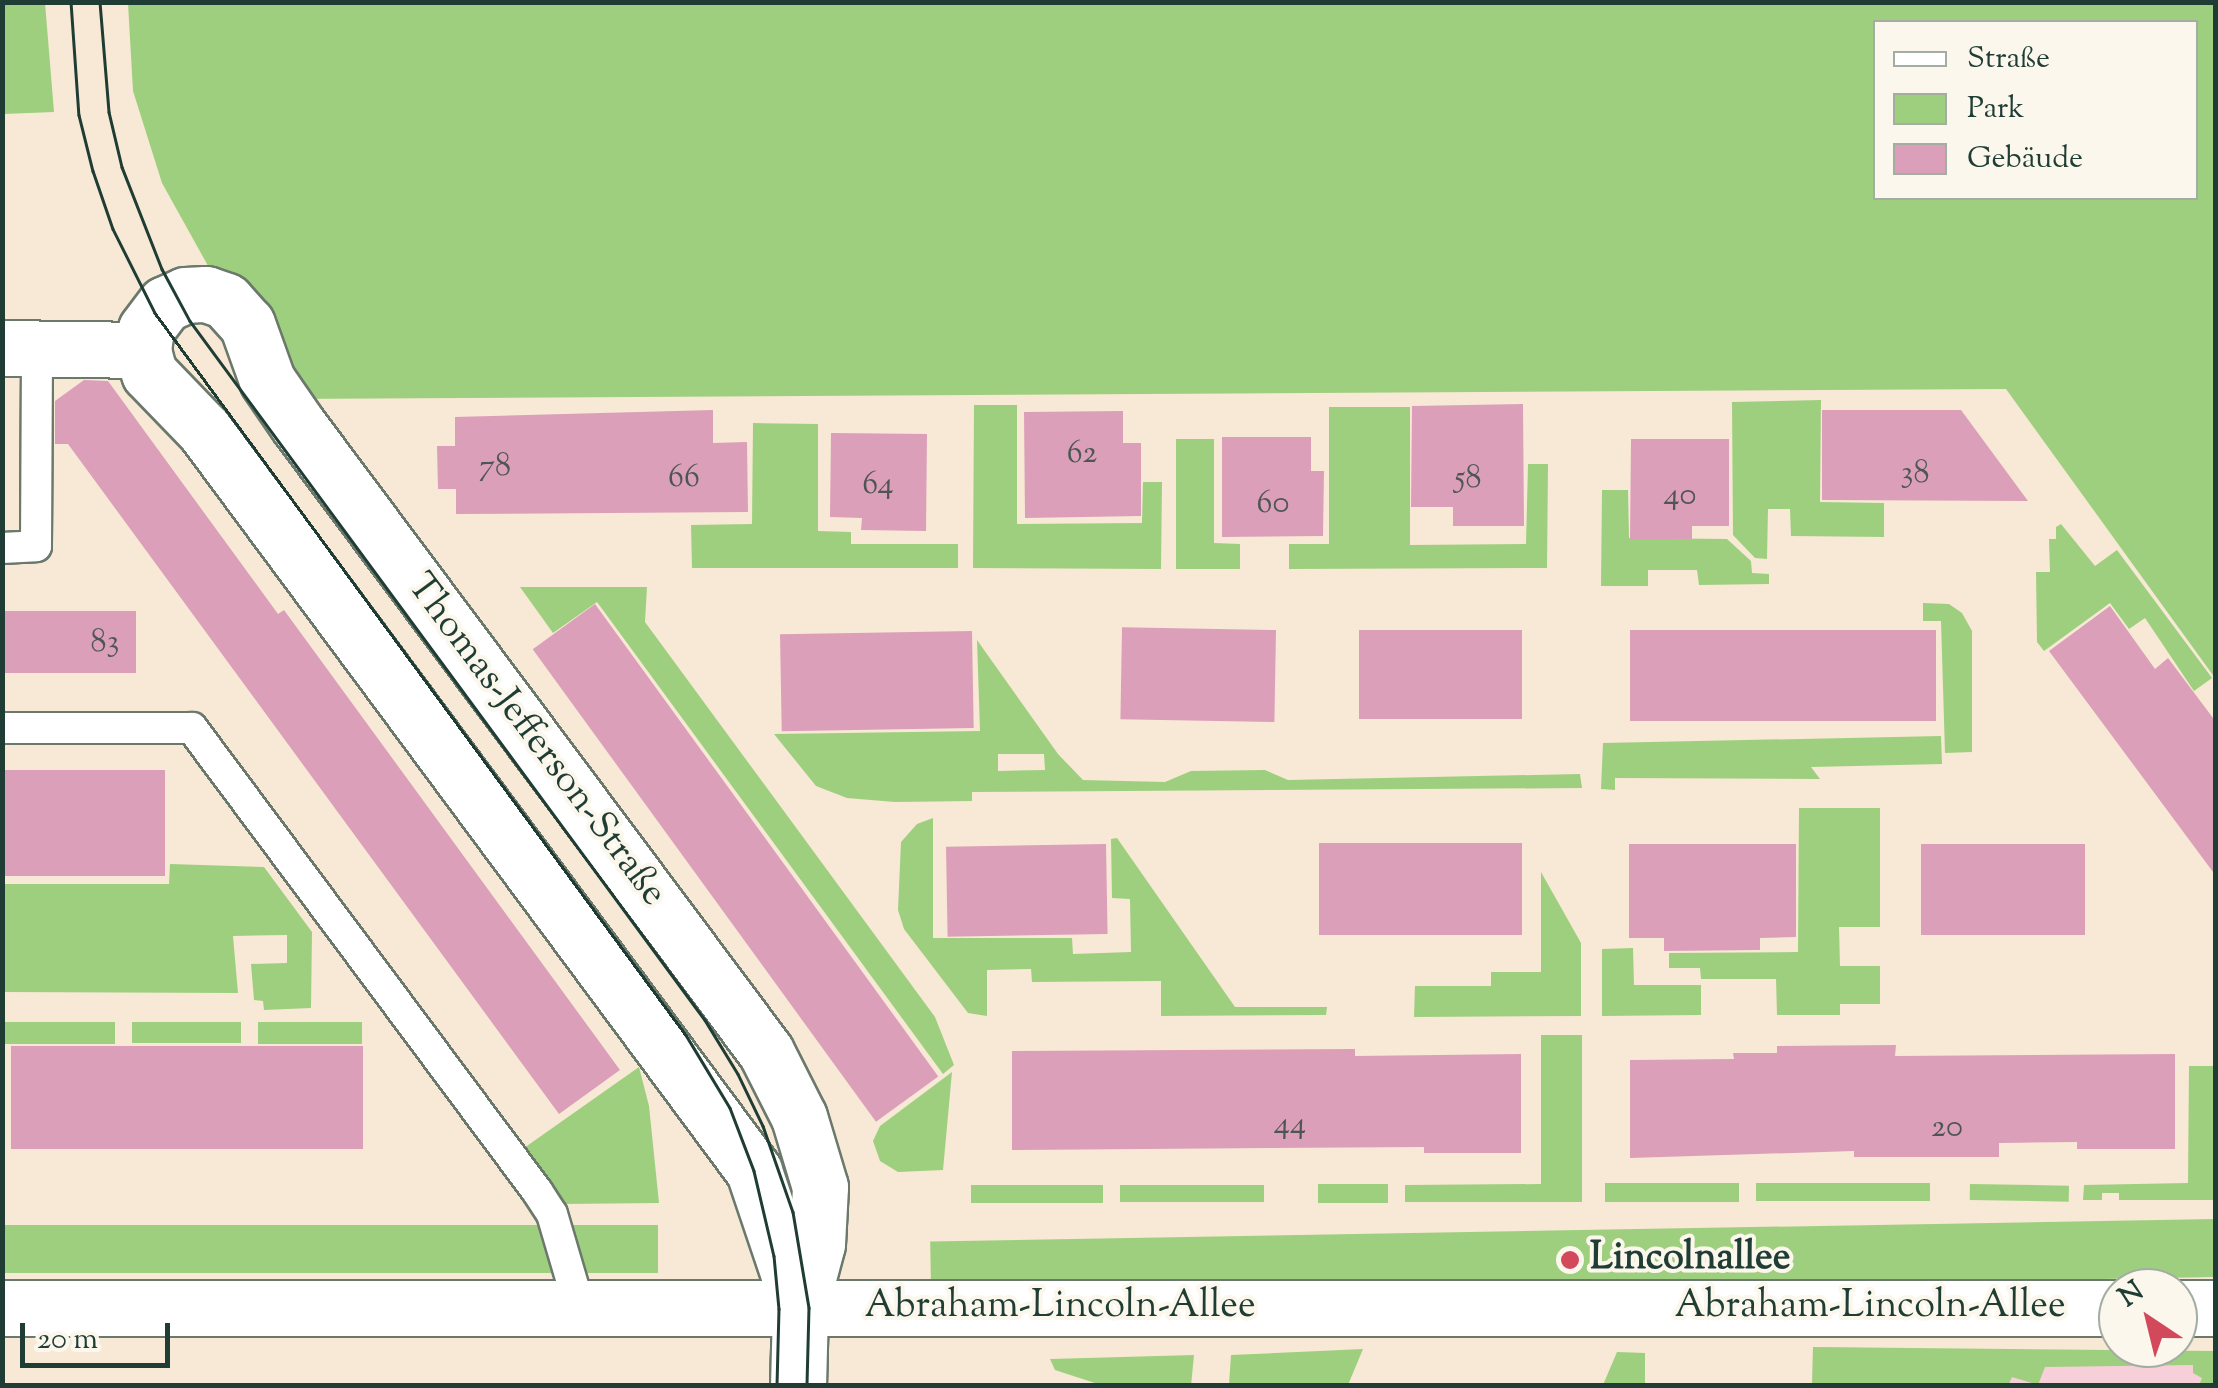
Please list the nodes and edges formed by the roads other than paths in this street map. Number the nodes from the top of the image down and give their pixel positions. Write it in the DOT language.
graph roads {
  1 [pos="20,348"];
  2 [pos="143,350"];
  3 [pos="2,548"];
  4 [pos="2,728"];
  5 [pos="794,1215"];
  6 [pos="578,1306"];
  7 [pos="2,1308"];
  8 [pos="800,1308"];
  9 [pos="2098,1308"];
  10 [pos="798,1386"];
  1 -- 2 [label="street"];
  1 -- 3 [label="lane"];
  2 -- 5 [label="street, Thomas-Jefferson-Straße"];
  2 -- 5 [label="street, Thomas-Jefferson-Straße"];
  4 -- 6 [label="lane"];
  5 -- 8 [label="street, Thomas-Jefferson-Straße"];
  6 -- 7 [label="street, Abraham-Lincoln-Allee"];
  6 -- 8 [label="street, Abraham-Lincoln-Allee"];
  8 -- 9 [label="street, Abraham-Lincoln-Allee"];
  8 -- 10 [label="street, Thomas-Jefferson-Straße"];
}
